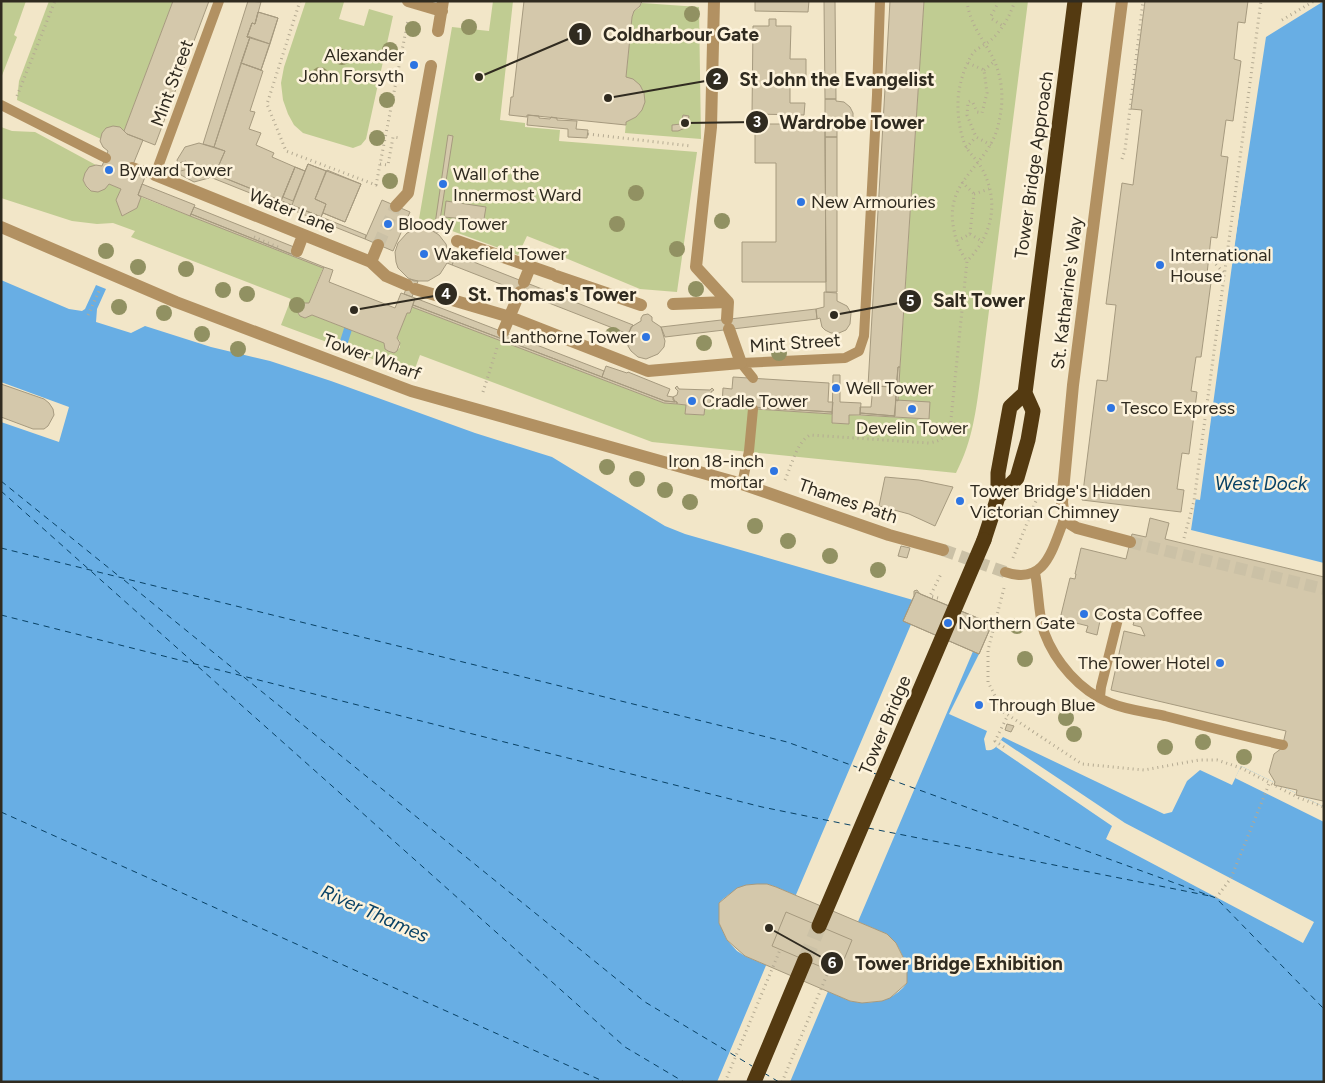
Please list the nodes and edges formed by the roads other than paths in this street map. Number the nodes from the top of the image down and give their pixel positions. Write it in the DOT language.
graph roads {
  1 [pos="219,1"];
  2 [pos="714,1"];
  3 [pos="880,1"];
  4 [pos="1075,1"];
  5 [pos="1122,1"];
  6 [pos="410,2"];
  7 [pos="442,6"];
  8 [pos="438,30"];
  9 [pos="431,66"];
  10 [pos="1,105"];
  11 [pos="106,158"];
  12 [pos="132,167"];
  13 [pos="155,175"];
  14 [pos="202,194"];
  15 [pos="396,206"];
  16 [pos="197,207"];
  17 [pos="1,227"];
  18 [pos="303,235"];
  19 [pos="457,241"];
  20 [pos="378,245"];
  21 [pos="297,251"];
  22 [pos="371,262"];
  23 [pos="530,267"];
  24 [pos="728,302"];
  25 [pos="673,304"];
  26 [pos="640,305"];
  27 [pos="510,318"];
  28 [pos="502,336"];
  29 [pos="741,363"];
  30 [pos="753,378"];
  31 [pos="1025,393"];
  32 [pos="753,409"];
  33 [pos="742,484"];
  34 [pos="998,497"];
  35 [pos="1064,520"];
  36 [pos="984,540"];
  37 [pos="1130,542"];
  38 [pos="943,550"];
  39 [pos="1007,573"];
  40 [pos="1035,573"];
  41 [pos="1119,615"];
  42 [pos="1100,697"];
  43 [pos="1283,745"];
  44 [pos="819,926"];
  45 [pos="805,960"];
  46 [pos="754,1082"];
  1 -- 13 [label="lane, Mint Street"];
  2 -- 24 [label="street"];
  3 -- 29 [label="lane, Mint Street"];
  4 -- 31 [label="highway, Tower Bridge Approach"];
  5 -- 35 [label="street, St. Katharine's Way"];
  6 -- 7 [label="street"];
  7 -- 8 [label="street"];
  9 -- 15 [label="street"];
  10 -- 11 [label="lane"];
  12 -- 13 [label="lane"];
  13 -- 14 [label="street, Water Lane"];
  14 -- 16 [label="street"];
  14 -- 18 [label="street, Water Lane"];
  17 -- 33 [label="street, Tower Wharf"];
  18 -- 21 [label="street"];
  18 -- 22 [label="street, Water Lane"];
  19 -- 23 [label="street"];
  20 -- 22 [label="street"];
  22 -- 27 [label="street, Water Lane"];
  23 -- 26 [label="street"];
  23 -- 27 [label="street"];
  24 -- 25 [label="street"];
  24 -- 29 [label="street"];
  27 -- 28 [label="street"];
  27 -- 29 [label="street, Water Lane"];
  29 -- 30 [label="lane"];
  31 -- 34 [label="highway, Tower Bridge Approach"];
  31 -- 34 [label="highway, Tower Bridge Approach"];
  32 -- 33 [label="lane"];
  33 -- 38 [label="street, Thames Path"];
  34 -- 36 [label="highway, Tower Bridge Approach"];
  35 -- 37 [label="street"];
  35 -- 40 [label="lane"];
  36 -- 44 [label="highway, Tower Bridge, bridge"];
  39 -- 40 [label="lane"];
  40 -- 42 [label="lane"];
  41 -- 42 [label="lane"];
  42 -- 43 [label="lane"];
  45 -- 46 [label="highway"];
}
